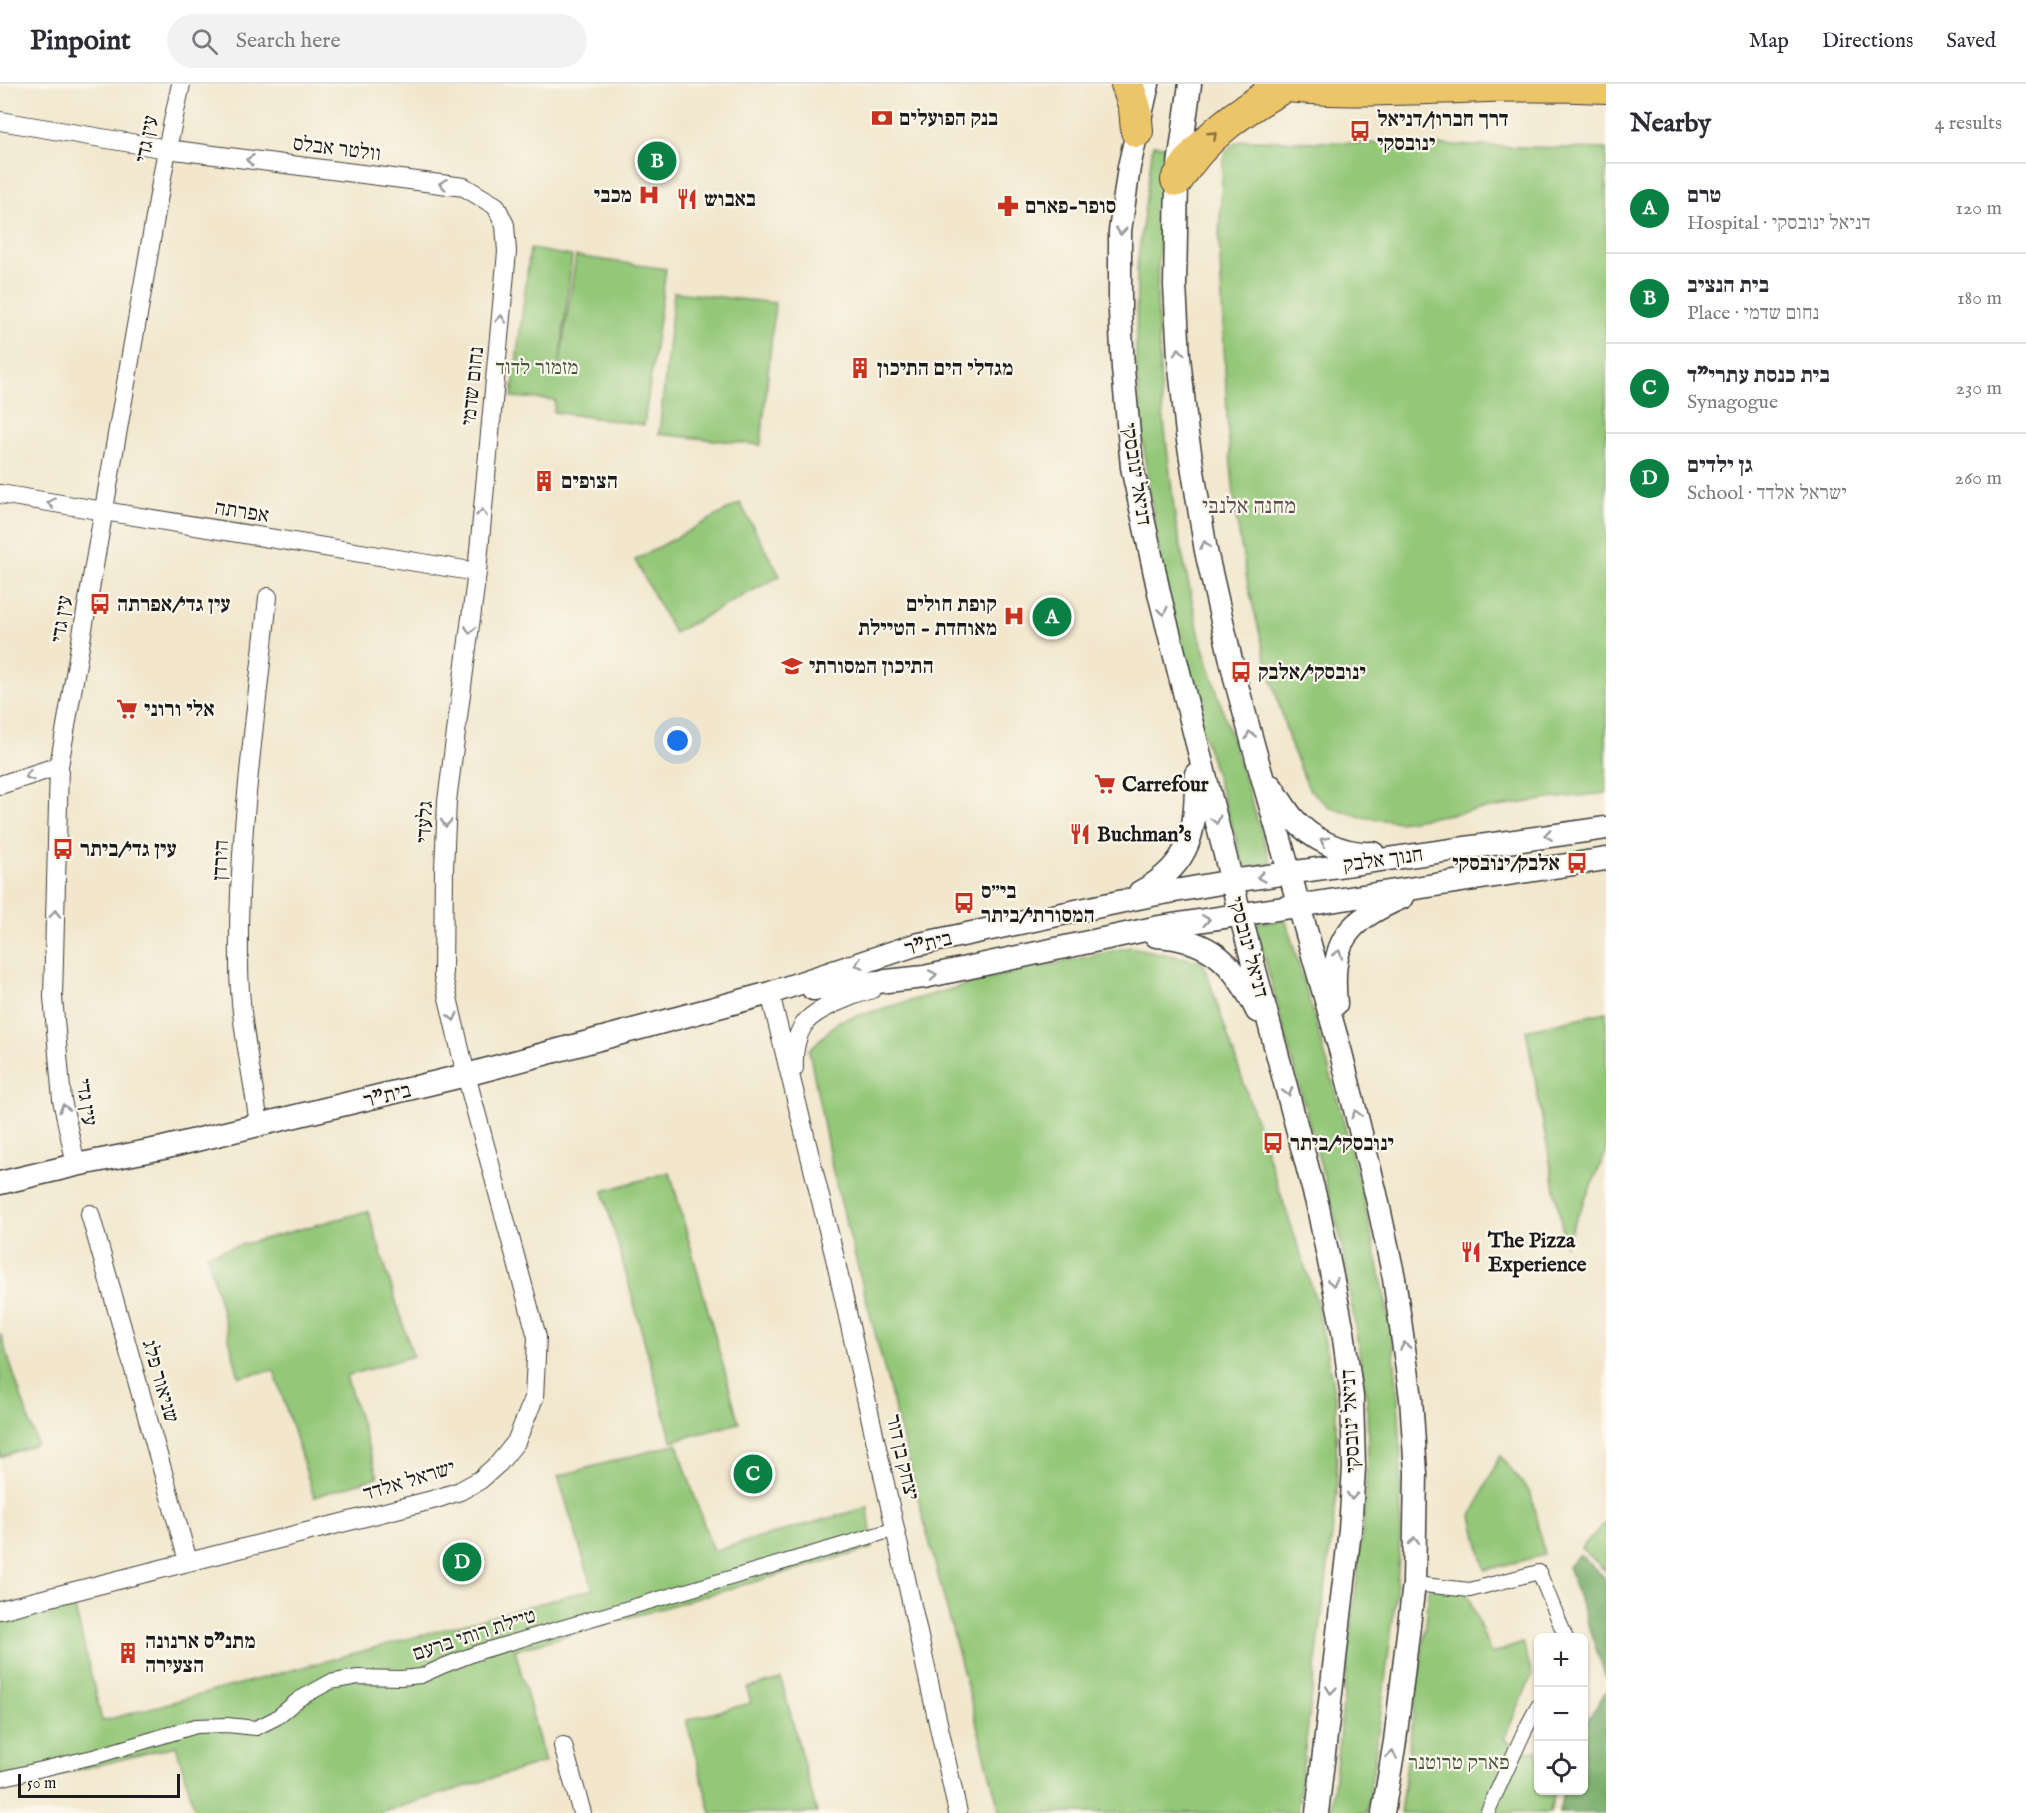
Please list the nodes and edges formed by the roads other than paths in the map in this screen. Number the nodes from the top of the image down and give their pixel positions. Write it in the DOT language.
graph roads {
  1 [pos="181,84"];
  2 [pos="1127,84"];
  3 [pos="1148,84"];
  4 [pos="1190,84"];
  5 [pos="1277,85"];
  6 [pos="1606,87"];
  7 [pos="0,121"];
  8 [pos="1137,132"];
  9 [pos="167,149"];
  10 [pos="1177,180"];
  11 [pos="496,207"];
  12 [pos="0,494"];
  13 [pos="102,512"];
  14 [pos="477,572"];
  15 [pos="268,597"];
  16 [pos="1197,743"];
  17 [pos="59,766"];
  18 [pos="1258,766"];
  19 [pos="0,785"];
  20 [pos="1606,828"];
  21 [pos="1443,851"];
  22 [pos="1606,859"];
  23 [pos="1289,872"];
  24 [pos="1232,881"];
  25 [pos="1434,884"];
  26 [pos="1120,902"];
  27 [pos="1299,906"];
  28 [pos="1240,914"];
  29 [pos="1127,934"];
  30 [pos="900,980"];
  31 [pos="770,993"];
  32 [pos="806,1022"];
  33 [pos="1341,1053"];
  34 [pos="1278,1056"];
  35 [pos="466,1075"];
  36 [pos="800,1111"];
  37 [pos="259,1125"];
  38 [pos="76,1165"];
  39 [pos="0,1183"];
  40 [pos="90,1214"];
  41 [pos="896,1529"];
  42 [pos="188,1561"];
  43 [pos="1414,1584"];
  44 [pos="0,1610"];
  45 [pos="1564,1633"];
  46 [pos="1534,1715"];
  47 [pos="563,1746"];
  48 [pos="0,1779"];
  49 [pos="582,1813"];
  50 [pos="958,1813"];
  51 [pos="1317,1813"];
  52 [pos="1383,1813"];
  53 [pos="1487,1813"];
  1 -- 9 [label="street, עין גדי"];
  2 -- 8 [label="highway"];
  3 -- 8 [label="street, דניאל ינובסקי"];
  4 -- 10 [label="street"];
  5 -- 6 [label="highway"];
  10 -- 5 [label="highway, one-way"];
  7 -- 9 [label="street, וולטר אבלס"];
  8 -- 16 [label="street, דניאל ינובסקי, one-way"];
  11 -- 9 [label="street, וולטר אבלס, one-way"];
  9 -- 13 [label="street, עין גדי"];
  18 -- 10 [label="street, one-way"];
  14 -- 11 [label="street, נחום שדמי, one-way"];
  13 -- 12 [label="street, אפרתה, one-way"];
  13 -- 14 [label="street, אפרתה"];
  13 -- 17 [label="street, עין גדי"];
  14 -- 35 [label="street, גלעדי, one-way"];
  15 -- 37 [label="street, הירדן"];
  16 -- 24 [label="street, דניאל ינובסקי, one-way"];
  16 -- 26 [label="street"];
  17 -- 19 [label="street, one-way"];
  38 -- 17 [label="street, עין גדי, one-way"];
  21 -- 18 [label="street, one-way"];
  18 -- 23 [label="street"];
  20 -- 21 [label="street, חנוך אלבק, one-way"];
  21 -- 23 [label="street, חנוך אלבק"];
  22 -- 25 [label="street, חנוך אלבק"];
  23 -- 24 [label="street, חנוך אלבק, one-way"];
  23 -- 27 [label="street"];
  24 -- 26 [label="street, בית\"ר"];
  24 -- 28 [label="street, דניאל ינובסקי"];
  25 -- 27 [label="street, חנוך אלבק"];
  33 -- 25 [label="street, one-way"];
  26 -- 31 [label="street, בית\"ר, one-way"];
  27 -- 28 [label="street, חנוך אלבק"];
  27 -- 33 [label="street"];
  29 -- 28 [label="street, בית\"ר, one-way"];
  28 -- 34 [label="street, דניאל ינובסקי"];
  30 -- 29 [label="street, בית\"ר, one-way"];
  29 -- 34 [label="street"];
  30 -- 31 [label="street, בית\"ר"];
  30 -- 32 [label="street, בית\"ר"];
  31 -- 35 [label="street, בית\"ר"];
  31 -- 36 [label="street, יצחק בן דור"];
  32 -- 36 [label="street, יצחק בן דור"];
  43 -- 33 [label="street, one-way"];
  34 -- 51 [label="street, דניאל ינובסקי, one-way"];
  35 -- 37 [label="street, בית\"ר"];
  35 -- 42 [label="street, ישראל אלדד"];
  36 -- 41 [label="street, יצחק בן דור"];
  37 -- 38 [label="street, בית\"ר"];
  38 -- 39 [label="street, בית\"ר"];
  40 -- 42 [label="street, שניאור פלג"];
  41 -- 48 [label="street, טיילת רותי ברעם"];
  41 -- 50 [label="street, יצחק בן דור"];
  42 -- 44 [label="street, ישראל אלדד"];
  43 -- 45 [label="street"];
  52 -- 43 [label="street, one-way"];
  46 -- 53 [label="street"];
  47 -- 49 [label="street"];
}
